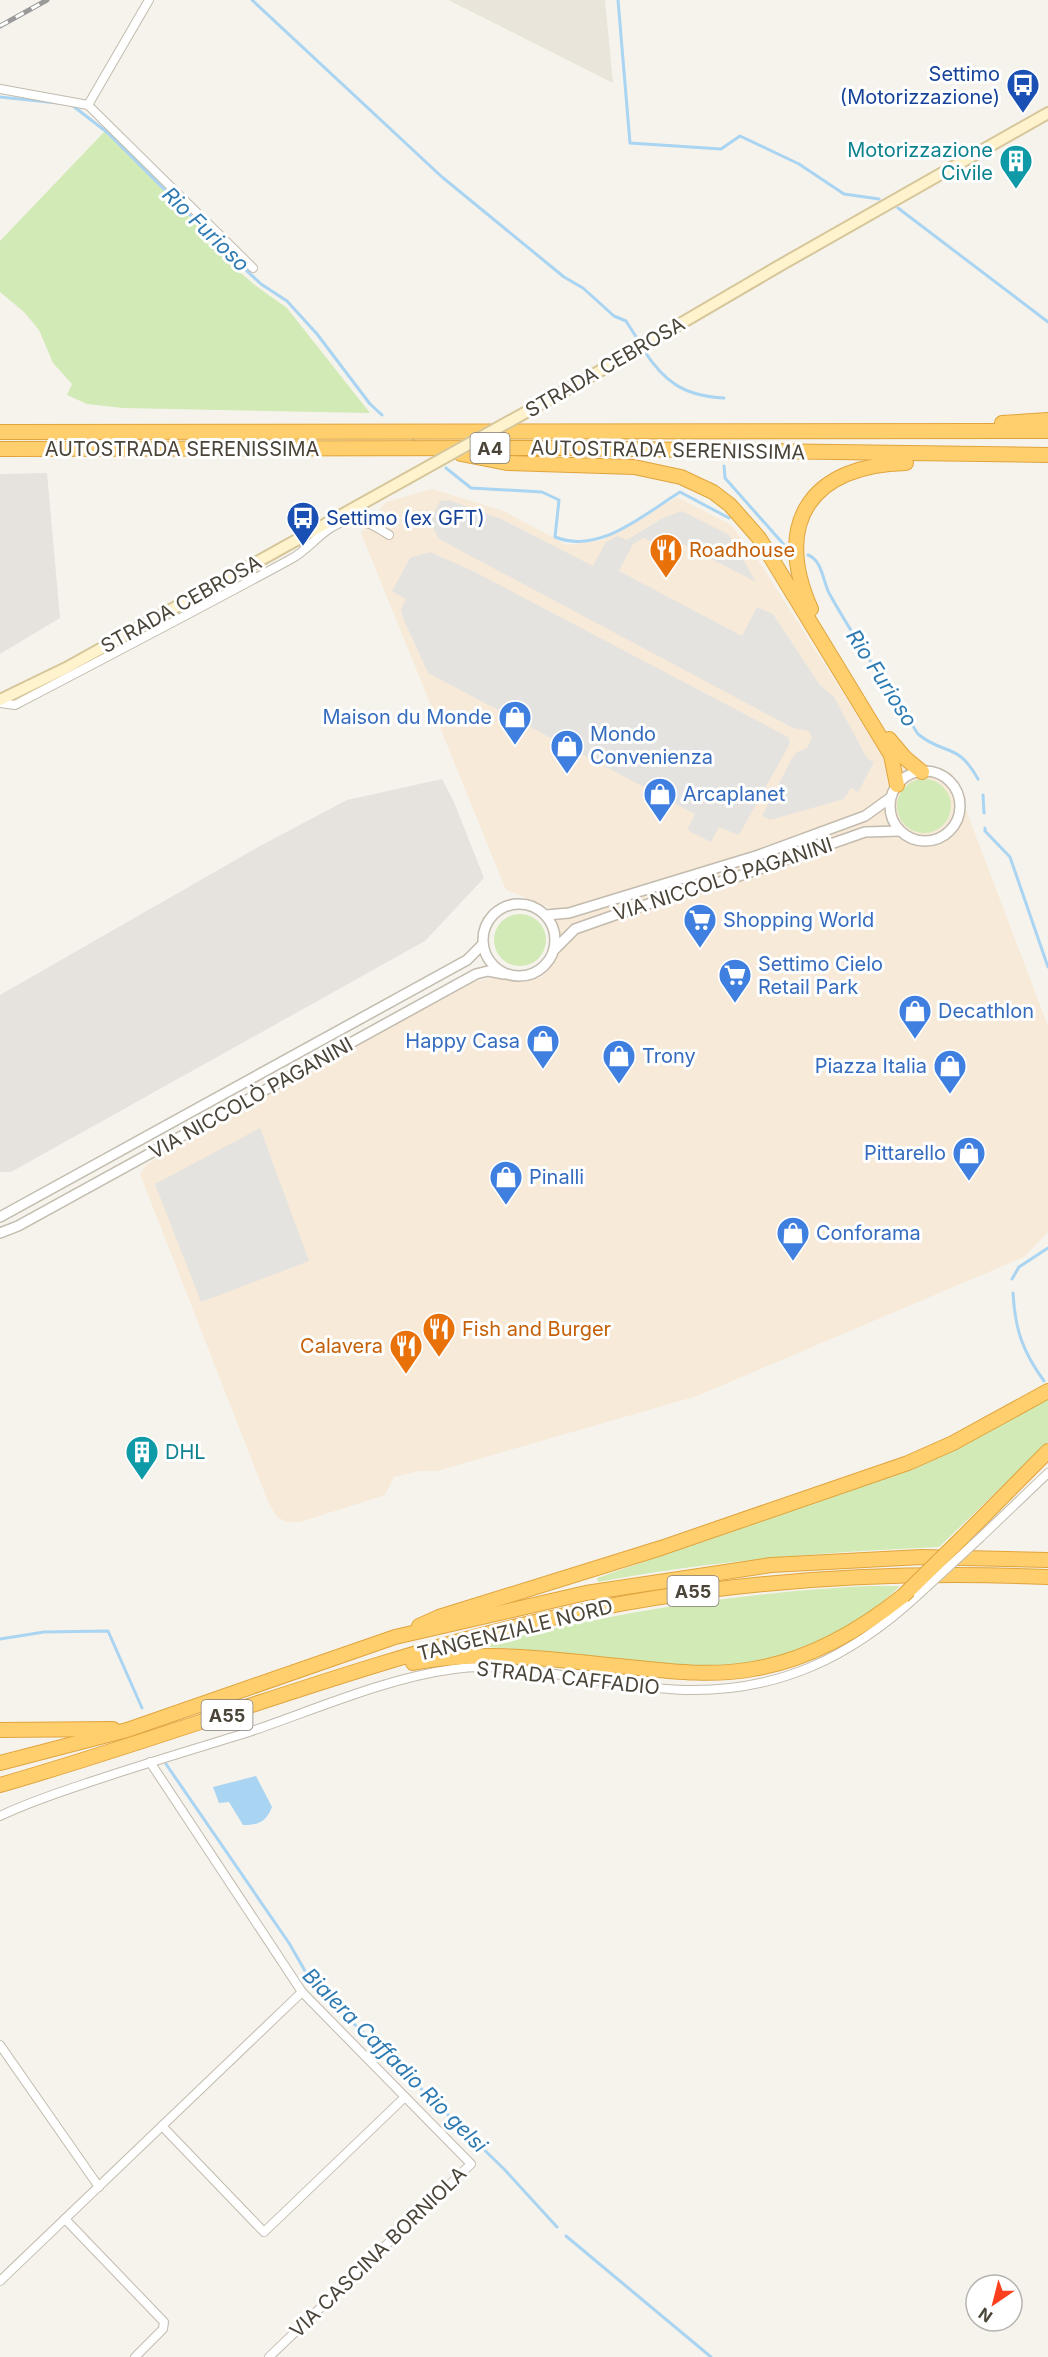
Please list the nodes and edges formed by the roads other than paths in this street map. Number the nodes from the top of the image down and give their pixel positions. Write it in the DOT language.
graph roads {
  1 [pos="149,0"];
  2 [pos="0,89"];
  3 [pos="88,105"];
  4 [pos="1048,113"];
  5 [pos="254,268"];
  6 [pos="1048,420"];
  7 [pos="1048,431"];
  8 [pos="0,432"];
  9 [pos="889,432"];
  10 [pos="430,448"];
  11 [pos="0,449"];
  12 [pos="1048,455"];
  13 [pos="980,456"];
  14 [pos="389,535"];
  15 [pos="132,631"];
  16 [pos="122,649"];
  17 [pos="0,701"];
  18 [pos="922,772"];
  19 [pos="897,785"];
  20 [pos="891,798"];
  21 [pos="900,831"];
  22 [pos="546,915"];
  23 [pos="483,944"];
  24 [pos="555,949"];
  25 [pos="504,974"];
  26 [pos="0,1217"];
  27 [pos="0,1233"];
  28 [pos="1048,1391"];
  29 [pos="1048,1451"];
  30 [pos="1048,1473"];
  31 [pos="1048,1560"];
  32 [pos="1048,1577"];
  33 [pos="395,1637"];
  34 [pos="349,1675"];
  35 [pos="0,1730"];
  36 [pos="127,1730"];
  37 [pos="106,1755"];
  38 [pos="150,1762"];
  39 [pos="0,1763"];
  40 [pos="0,1785"];
  41 [pos="0,1793"];
  42 [pos="0,1816"];
  43 [pos="302,1992"];
  44 [pos="0,2045"];
  45 [pos="405,2097"];
  46 [pos="162,2126"];
  47 [pos="99,2187"];
  48 [pos="65,2219"];
  49 [pos="0,2281"];
  50 [pos="135,2357"];
  51 [pos="269,2357"];
  1 -- 3 [label="street"];
  2 -- 3 [label="street"];
  3 -- 5 [label="street"];
  4 -- 15 [label="main road, STRADA CEBROSA, bridge"];
  6 -- 9 [label="highway"];
  7 -- 9 [label="highway, AUTOSTRADA SERENISSIMA / A4"];
  8 -- 9 [label="highway, AUTOSTRADA SERENISSIMA / A4"];
  10 -- 11 [label="highway, AUTOSTRADA SERENISSIMA / A4"];
  10 -- 13 [label="highway, AUTOSTRADA SERENISSIMA / A4"];
  10 -- 19 [label="highway"];
  12 -- 13 [label="highway, AUTOSTRADA SERENISSIMA / A4"];
  13 -- 18 [label="highway"];
  14 -- 16 [label="street"];
  15 -- 16 [label="street"];
  15 -- 17 [label="main road, STRADA CEBROSA"];
  16 -- 17 [label="street"];
  18 -- 19 [label="street"];
  18 -- 21 [label="street"];
  19 -- 20 [label="street"];
  20 -- 21 [label="street"];
  20 -- 22 [label="street, VIA NICCOLÒ PAGANINI"];
  21 -- 24 [label="street, VIA NICCOLÒ PAGANINI"];
  22 -- 23 [label="street"];
  22 -- 24 [label="street"];
  23 -- 25 [label="street"];
  23 -- 26 [label="street, VIA NICCOLÒ PAGANINI"];
  24 -- 25 [label="street"];
  25 -- 27 [label="street, VIA NICCOLÒ PAGANINI"];
  28 -- 33 [label="highway, A55"];
  29 -- 34 [label="highway, A55, bridge"];
  30 -- 38 [label="street, STRADA CAFFADIO, bridge"];
  31 -- 33 [label="highway, TANGENZIALE NORD / A55"];
  32 -- 34 [label="highway, TANGENZIALE NORD / A55"];
  33 -- 36 [label="highway, TANGENZIALE NORD / A55"];
  34 -- 37 [label="highway, TANGENZIALE NORD / A55"];
  35 -- 36 [label="highway"];
  36 -- 39 [label="highway, TANGENZIALE NORD / A55"];
  37 -- 40 [label="highway, TANGENZIALE NORD / A55"];
  37 -- 41 [label="highway"];
  38 -- 42 [label="street, STRADA CAFFADIO"];
  38 -- 43 [label="street, VIA CASCINA BORNIOLA"];
  43 -- 45 [label="street, VIA CASCINA BORNIOLA"];
  43 -- 46 [label="street"];
  44 -- 47 [label="street"];
  45 -- 46 [label="street"];
  45 -- 51 [label="street, VIA CASCINA BORNIOLA"];
  46 -- 47 [label="street"];
  47 -- 48 [label="street"];
  48 -- 49 [label="street"];
  48 -- 50 [label="street"];
}
